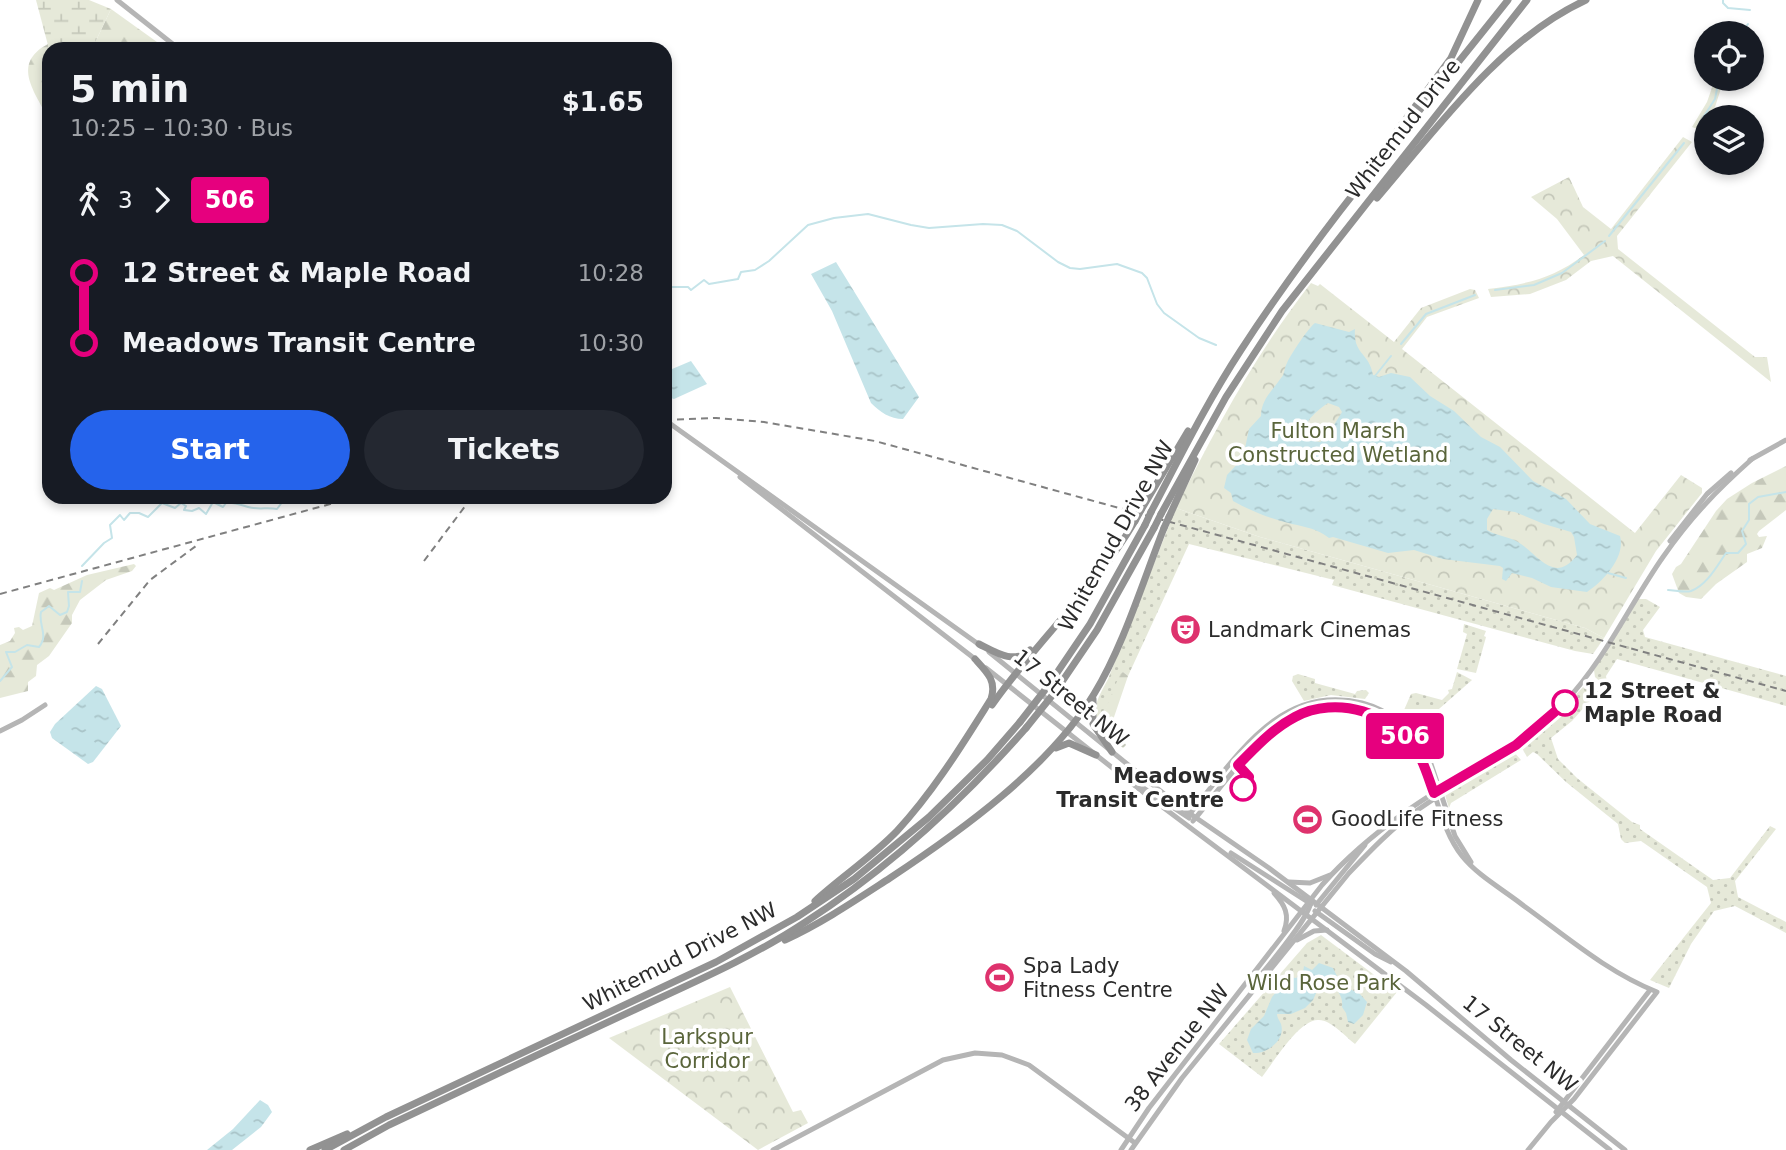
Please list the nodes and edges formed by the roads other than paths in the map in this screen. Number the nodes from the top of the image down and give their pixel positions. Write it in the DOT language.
graph roads {
  1 [pos="117,0"];
  2 [pos="1478,0"];
  3 [pos="1508,0"];
  4 [pos="1527,0"];
  5 [pos="1586,0"];
  6 [pos="170,42"];
  7 [pos="1333,220"];
  8 [pos="1317,267"];
  9 [pos="1296,270"];
  10 [pos="1307,279"];
  11 [pos="1216,389"];
  12 [pos="672,425"];
  13 [pos="1786,440"];
  14 [pos="721,461"];
  15 [pos="1165,515"];
  16 [pos="1049,633"];
  17 [pos="979,644"];
  18 [pos="975,659"];
  19 [pos="1015,675"];
  20 [pos="1007,684"];
  21 [pos="1094,695"];
  22 [pos="45,705"];
  23 [pos="1074,722"];
  24 [pos="2,731"];
  25 [pos="1067,732"];
  26 [pos="1112,752"];
  27 [pos="957,754"];
  28 [pos="1047,754"];
  29 [pos="1096,755"];
  30 [pos="1438,794"];
  31 [pos="1196,818"];
  32 [pos="1187,820"];
  33 [pos="1379,831"];
  34 [pos="1210,841"];
  35 [pos="1332,873"];
  36 [pos="1288,881"];
  37 [pos="1266,883"];
  38 [pos="1312,908"];
  39 [pos="797,917"];
  40 [pos="1328,930"];
  41 [pos="1282,937"];
  42 [pos="1294,942"];
  43 [pos="749,955"];
  44 [pos="1650,990"];
  45 [pos="1245,999"];
  46 [pos="1563,1107"];
  47 [pos="386,1117"];
  48 [pos="389,1125"];
  49 [pos="1128,1139"];
  50 [pos="1135,1143"];
  51 [pos="310,1150"];
  52 [pos="326,1150"];
  53 [pos="344,1150"];
  54 [pos="354,1150"];
  55 [pos="773,1150"];
  56 [pos="1121,1150"];
  57 [pos="1131,1150"];
  58 [pos="1528,1150"];
  59 [pos="1610,1150"];
  60 [pos="1625,1150"];
  1 -- 6 [label="main road"];
  2 -- 7 [label="highway"];
  3 -- 7 [label="highway, Whitemud Drive"];
  4 -- 8 [label="highway, Whitemud Drive"];
  5 -- 8 [label="highway"];
  7 -- 9 [label="highway, Whitemud Drive"];
  8 -- 10 [label="highway, Whitemud Drive"];
  9 -- 11 [label="highway, Whitemud Drive NW"];
  10 -- 15 [label="highway, Whitemud Drive NW"];
  11 -- 16 [label="highway, bridge"];
  11 -- 39 [label="highway, Whitemud Drive NW, bridge"];
  12 -- 14 [label="main road, 17 Street NW"];
  13 -- 30 [label="main road"];
  14 -- 17 [label="main road, 17 Street NW"];
  14 -- 18 [label="main road, 17 Street NW"];
  15 -- 21 [label="highway, bridge"];
  15 -- 43 [label="highway, Whitemud Drive NW, bridge"];
  16 -- 17 [label="highway"];
  16 -- 19 [label="highway"];
  17 -- 19 [label="main road, 17 Street NW"];
  18 -- 20 [label="main road, 17 Street NW"];
  18 -- 27 [label="highway"];
  19 -- 20 [label="highway"];
  19 -- 23 [label="main road, 17 Street NW"];
  20 -- 25 [label="main road, 17 Street NW"];
  20 -- 27 [label="highway"];
  21 -- 23 [label="highway"];
  21 -- 26 [label="highway"];
  22 -- 24 [label="main road"];
  23 -- 25 [label="highway"];
  23 -- 26 [label="main road, 17 Street NW"];
  25 -- 28 [label="highway"];
  25 -- 29 [label="main road, 17 Street NW"];
  26 -- 32 [label="main road, 17 Street NW"];
  27 -- 39 [label="highway"];
  28 -- 29 [label="highway"];
  28 -- 43 [label="highway"];
  29 -- 32 [label="main road, 17 Street NW"];
  30 -- 31 [label="main road"];
  30 -- 32 [label="main road"];
  30 -- 33 [label="main road"];
  30 -- 38 [label="main road"];
  30 -- 44 [label="main road"];
  31 -- 32 [label="main road, 17 Street NW"];
  31 -- 32 [label="main road"];
  31 -- 36 [label="main road, 17 Street NW"];
  32 -- 34 [label="main road, 17 Street NW"];
  33 -- 35 [label="main road"];
  33 -- 38 [label="main road"];
  34 -- 37 [label="main road, 17 Street NW"];
  34 -- 38 [label="main road"];
  35 -- 36 [label="main road"];
  35 -- 38 [label="main road"];
  36 -- 38 [label="main road, 17 Street NW"];
  37 -- 38 [label="main road, 17 Street NW"];
  37 -- 41 [label="main road"];
  38 -- 40 [label="main road, 17 Street NW"];
  38 -- 41 [label="main road, 38 Avenue NW"];
  38 -- 42 [label="main road, 38 Avenue NW"];
  38 -- 45 [label="main road"];
  38 -- 46 [label="main road, 17 Street NW"];
  39 -- 47 [label="highway, Whitemud Drive NW"];
  40 -- 42 [label="main road"];
  40 -- 46 [label="main road, 17 Street NW"];
  41 -- 49 [label="main road, 38 Avenue NW"];
  42 -- 45 [label="main road, 38 Avenue NW"];
  43 -- 48 [label="highway, Whitemud Drive NW"];
  44 -- 46 [label="main road"];
  44 -- 46 [label="main road"];
  45 -- 50 [label="main road, 38 Avenue NW"];
  46 -- 58 [label="main road"];
  46 -- 59 [label="main road, 17 Street NW"];
  46 -- 60 [label="main road, 17 Street NW"];
  47 -- 51 [label="highway"];
  47 -- 52 [label="highway, Whitemud Drive NW"];
  48 -- 53 [label="highway, Whitemud Drive NW"];
  48 -- 54 [label="highway"];
  49 -- 50 [label="main road"];
  49 -- 55 [label="main road"];
  49 -- 56 [label="main road, 38 Avenue NW"];
  50 -- 57 [label="main road, 38 Avenue NW"];
}
